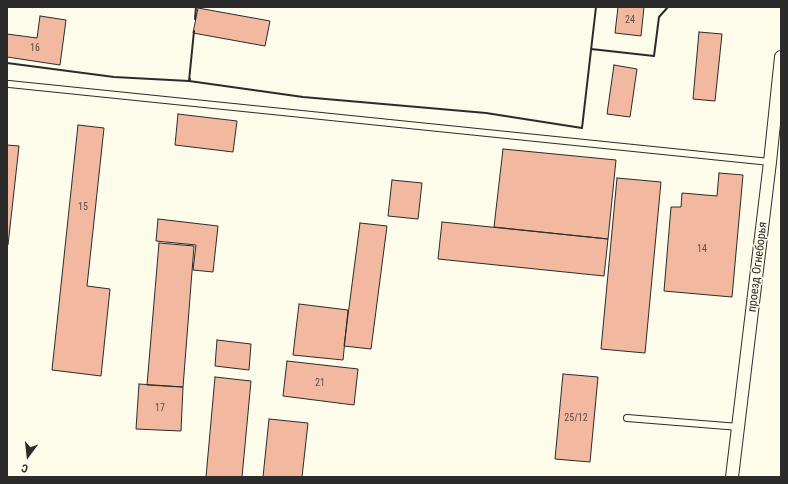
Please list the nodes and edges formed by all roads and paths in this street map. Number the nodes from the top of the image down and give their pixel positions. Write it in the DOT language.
graph roads {
  1 [pos="781,57"];
  2 [pos="8,84"];
  3 [pos="770,162"];
  4 [pos="627,418"];
  5 [pos="739,427"];
  6 [pos="732,477"];
  1 -- 3 [label="street, проезд Огнеборья"];
  2 -- 3 [label="lane"];
  3 -- 5 [label="street, проезд Огнеборья"];
  4 -- 5 [label="lane"];
  5 -- 6 [label="street, проезд Огнеборья"];
}
